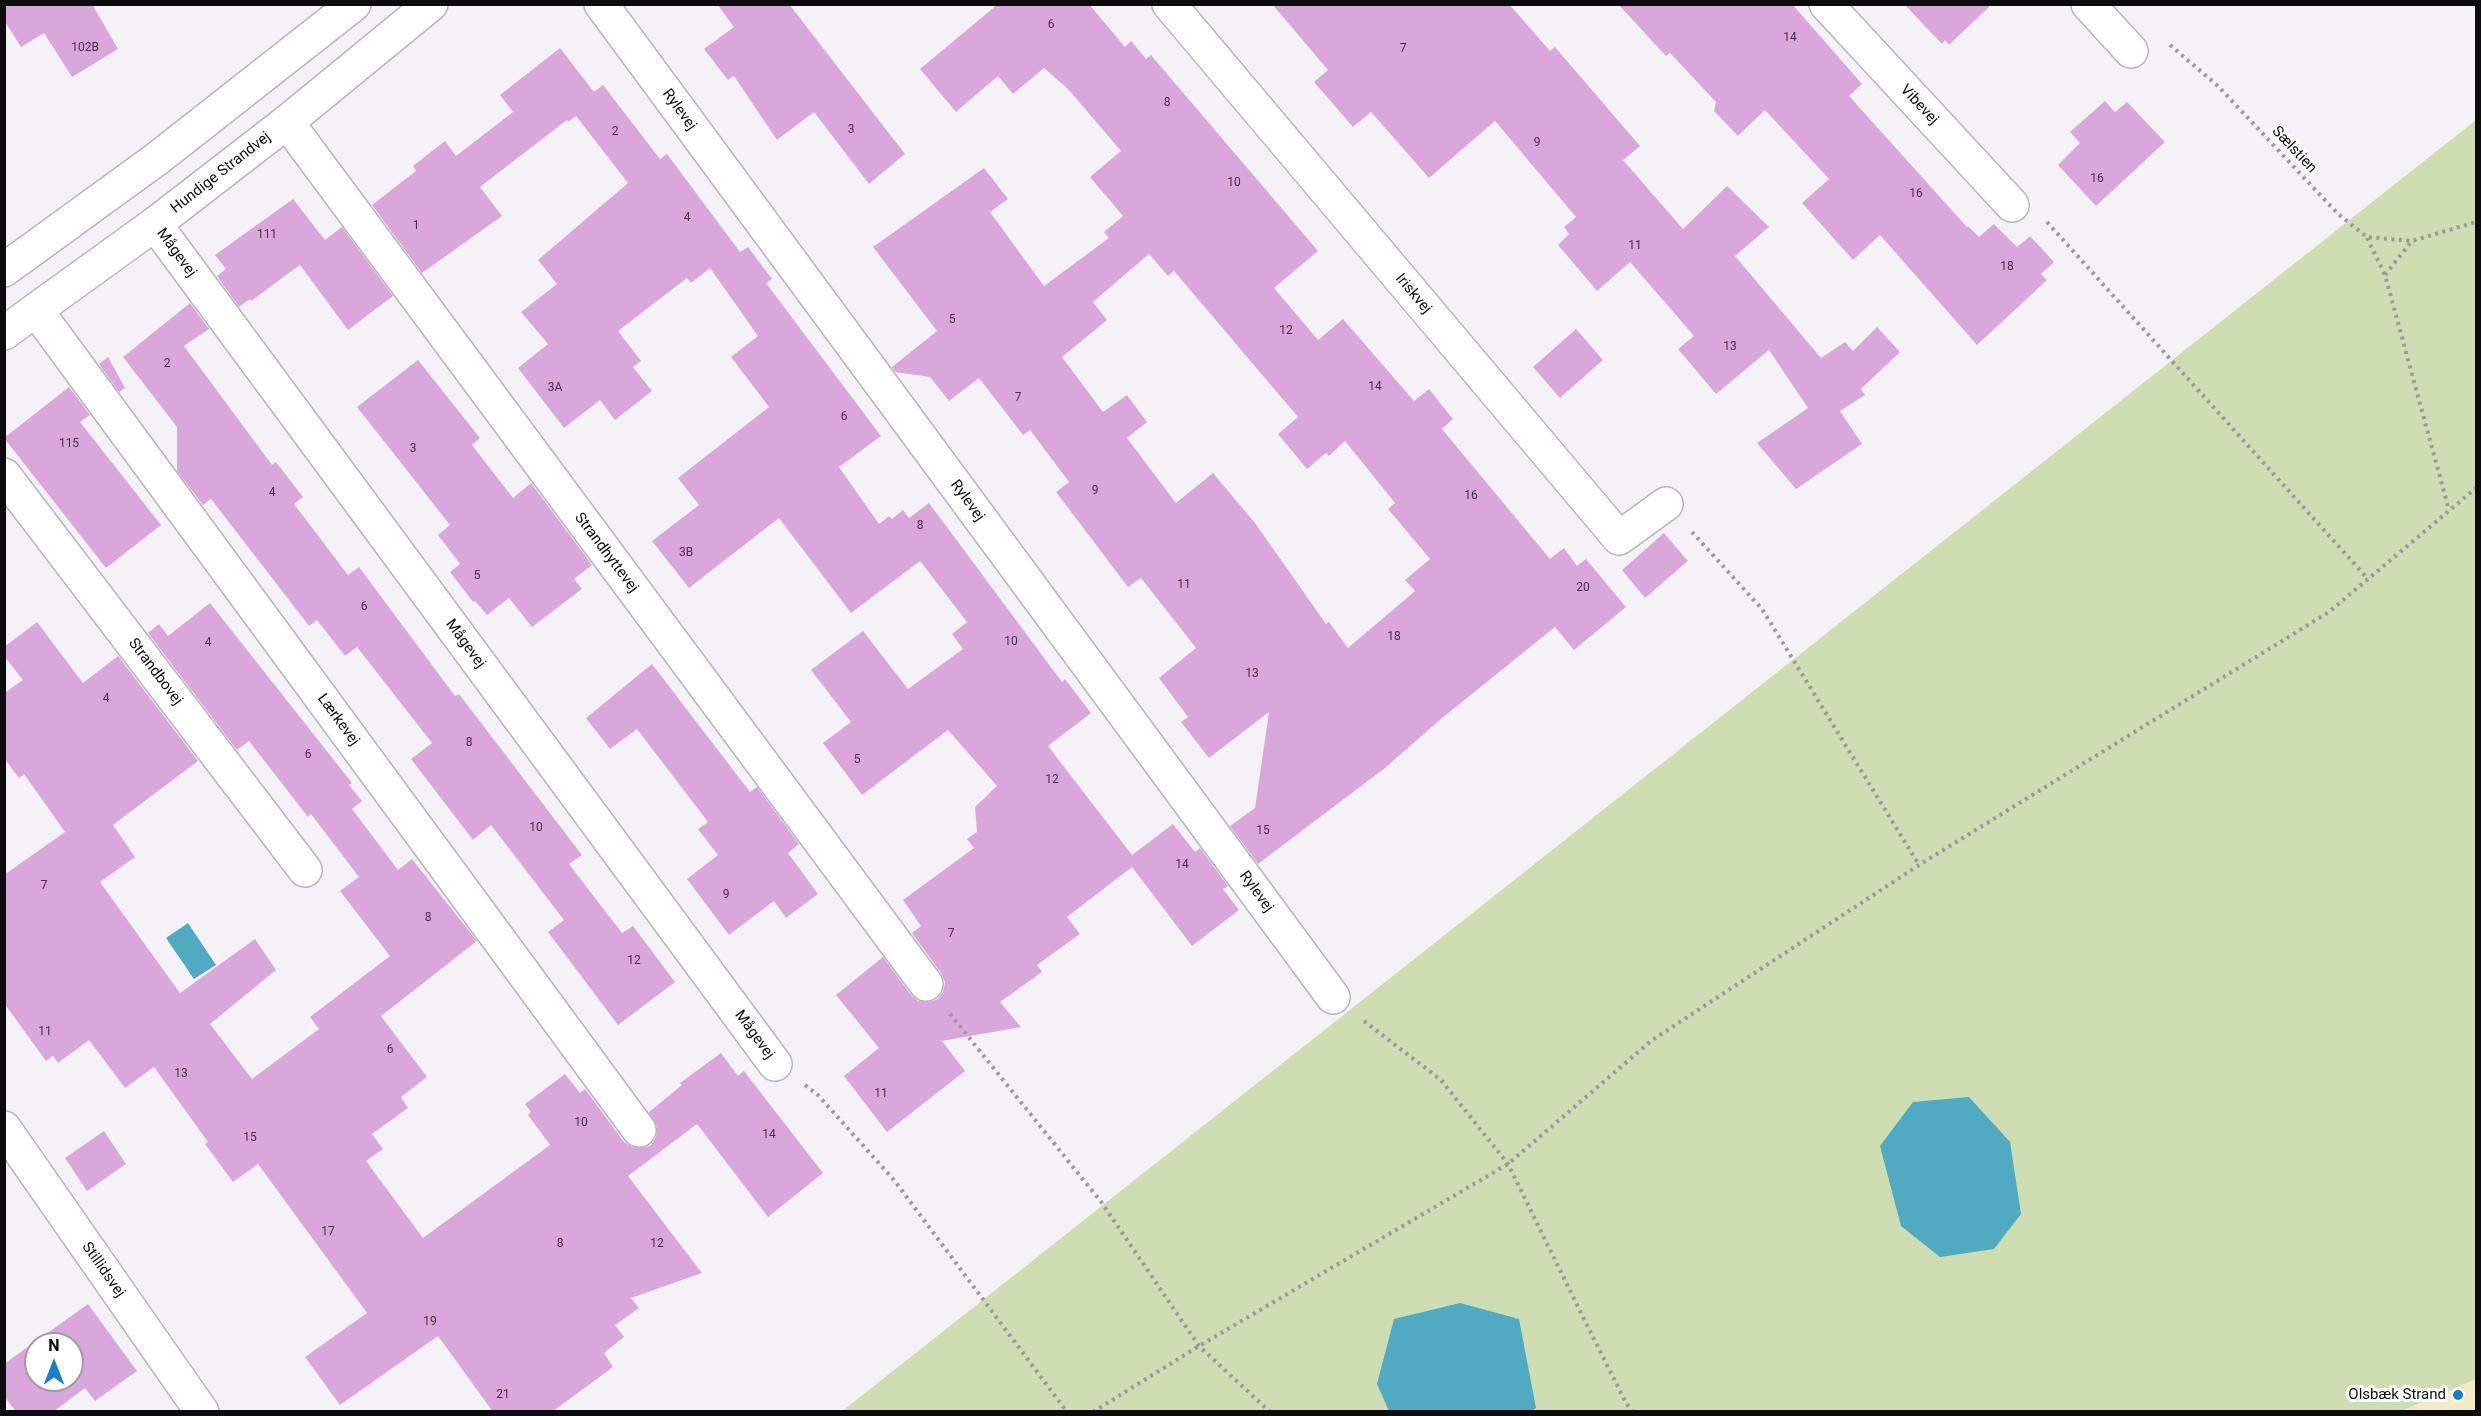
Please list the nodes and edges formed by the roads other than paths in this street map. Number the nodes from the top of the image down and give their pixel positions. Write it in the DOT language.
graph roads {
  1 [pos="354,4"];
  2 [pos="431,4"];
  3 [pos="601,4"];
  4 [pos="1169,4"];
  5 [pos="1826,4"];
  6 [pos="2088,4"];
  7 [pos="2131,51"];
  8 [pos="287,122"];
  9 [pos="2012,205"];
  10 [pos="155,224"];
  11 [pos="4,270"];
  12 [pos="36,310"];
  13 [pos="4,333"];
  14 [pos="4,475"];
  15 [pos="1666,504"];
  16 [pos="304,870"];
  17 [pos="926,984"];
  18 [pos="1334,997"];
  19 [pos="775,1064"];
  20 [pos="4,1128"];
  21 [pos="639,1130"];
  22 [pos="202,1412"];
  1 -- 11 [label="street"];
  2 -- 8 [label="street, Hundige Strandvej"];
  3 -- 18 [label="street, Rylevej"];
  4 -- 15 [label="street, Iriskvej"];
  5 -- 9 [label="street, Vibevej"];
  6 -- 7 [label="street"];
  8 -- 10 [label="street, Hundige Strandvej"];
  8 -- 17 [label="street, Strandhyttevej"];
  10 -- 12 [label="street, Hundige Strandvej"];
  10 -- 19 [label="street, Mågevej"];
  12 -- 13 [label="street, Hundige Strandvej"];
  12 -- 21 [label="street, Lærkevej"];
  14 -- 16 [label="street, Strandbovej"];
  20 -- 22 [label="street, Stillidsvej"];
}
